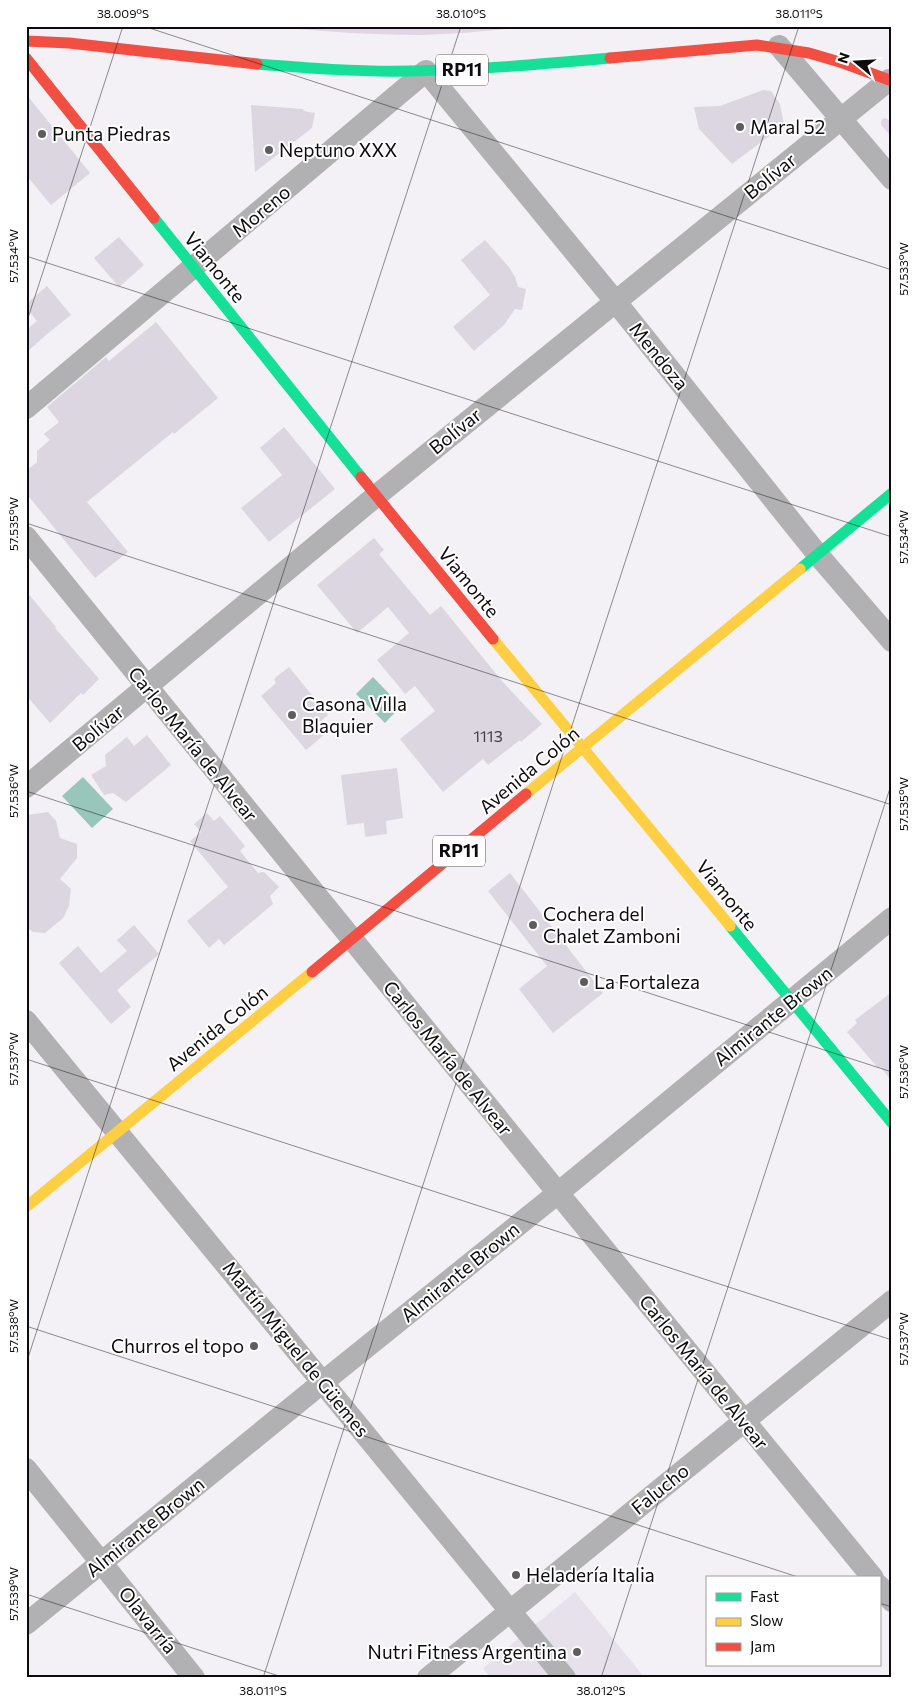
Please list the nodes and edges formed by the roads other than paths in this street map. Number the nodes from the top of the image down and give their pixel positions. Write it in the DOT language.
graph roads {
  1 [pos="26,41"];
  2 [pos="779,46"];
  3 [pos="26,58"];
  4 [pos="426,71"];
  5 [pos="890,81"];
  6 [pos="842,118"];
  7 [pos="892,179"];
  8 [pos="193,268"];
  9 [pos="615,301"];
  10 [pos="26,408"];
  11 [pos="892,494"];
  12 [pos="376,496"];
  13 [pos="26,537"];
  14 [pos="818,554"];
  15 [pos="892,641"];
  16 [pos="148,687"];
  17 [pos="583,748"];
  18 [pos="26,787"];
  19 [pos="892,918"];
  20 [pos="352,940"];
  21 [pos="792,1001"];
  22 [pos="26,1021"];
  23 [pos="892,1123"];
  24 [pos="118,1132"];
  25 [pos="558,1193"];
  26 [pos="26,1207"];
  27 [pos="892,1300"];
  28 [pos="322,1382"];
  29 [pos="743,1420"];
  30 [pos="26,1470"];
  31 [pos="101,1562"];
  32 [pos="871,1576"];
  33 [pos="880,1587"];
  34 [pos="892,1601"];
  35 [pos="510,1611"];
  36 [pos="26,1624"];
  37 [pos="194,1678"];
  38 [pos="428,1678"];
  39 [pos="565,1678"];
  1 -- 4 [label="main road, RP11"];
  2 -- 4 [label="main road, RP11"];
  2 -- 5 [label="main road, RP11"];
  2 -- 6 [label="street"];
  3 -- 8 [label="main road, Viamonte"];
  4 -- 8 [label="street, Moreno"];
  4 -- 9 [label="street, Mendoza"];
  5 -- 6 [label="street, Bolívar"];
  6 -- 7 [label="street"];
  6 -- 9 [label="street, Bolívar"];
  8 -- 10 [label="street, Moreno"];
  8 -- 12 [label="main road, Viamonte"];
  9 -- 12 [label="street, Bolívar"];
  9 -- 14 [label="street, Mendoza"];
  11 -- 14 [label="main road, Avenida Colón / RP11"];
  12 -- 16 [label="street, Bolívar"];
  12 -- 17 [label="main road, Viamonte"];
  13 -- 16 [label="street, Carlos María de Alvear"];
  14 -- 15 [label="street, Mendoza"];
  14 -- 17 [label="main road, Avenida Colón / RP11"];
  16 -- 18 [label="street, Bolívar"];
  16 -- 20 [label="street, Carlos María de Alvear"];
  17 -- 20 [label="main road, Avenida Colón / RP11"];
  17 -- 21 [label="main road, Viamonte"];
  19 -- 21 [label="street, Almirante Brown"];
  20 -- 24 [label="main road, Avenida Colón / RP11"];
  20 -- 25 [label="street, Carlos María de Alvear"];
  21 -- 23 [label="main road, Viamonte"];
  21 -- 25 [label="street, Almirante Brown"];
  22 -- 24 [label="street, Martín Miguel de Güemes"];
  24 -- 26 [label="main road, Avenida Colón / RP11"];
  24 -- 28 [label="street, Martín Miguel de Güemes"];
  25 -- 28 [label="street, Almirante Brown"];
  25 -- 29 [label="street, Carlos María de Alvear"];
  27 -- 29 [label="street, Falucho"];
  28 -- 31 [label="street, Almirante Brown"];
  28 -- 35 [label="street, Martín Miguel de Güemes"];
  29 -- 32 [label="street, Carlos María de Alvear"];
  29 -- 35 [label="street, Falucho"];
  30 -- 31 [label="street, Olavarría"];
  31 -- 36 [label="street, Almirante Brown"];
  31 -- 37 [label="street, Olavarría"];
  33 -- 34 [label="street"];
  35 -- 38 [label="street, Falucho"];
  35 -- 39 [label="street, Martín Miguel de Güemes"];
}
